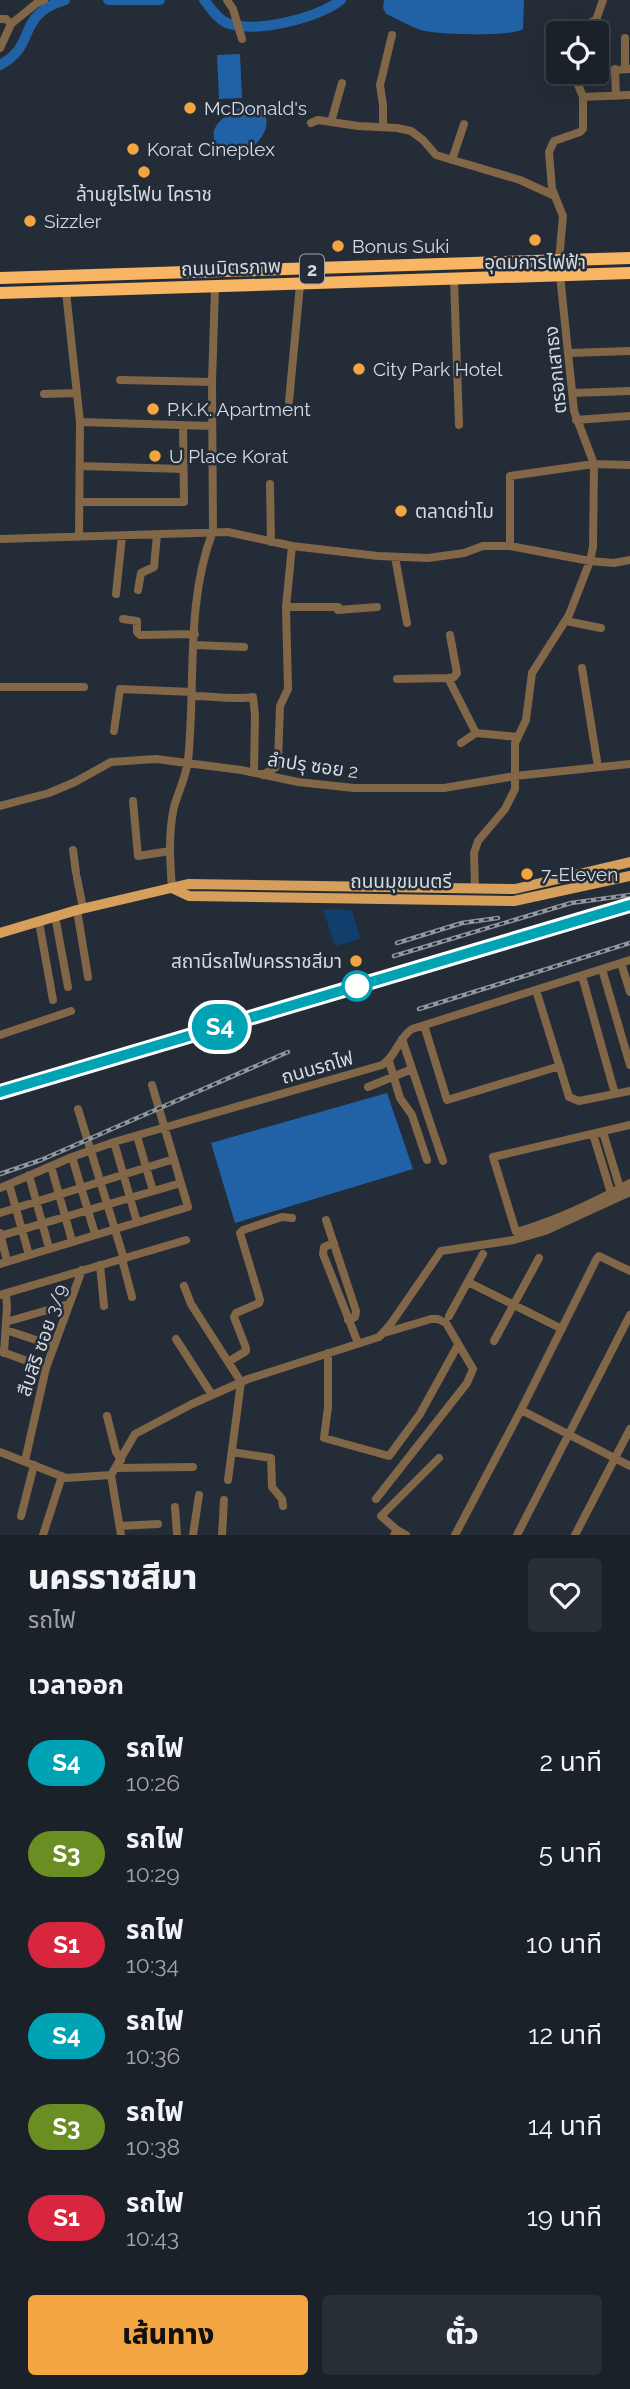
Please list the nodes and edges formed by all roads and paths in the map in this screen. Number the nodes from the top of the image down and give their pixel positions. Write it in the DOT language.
graph roads {
  1 [pos="44,0"];
  2 [pos="227,0"];
  3 [pos="603,0"];
  4 [pos="0,19"];
  5 [pos="594,21"];
  6 [pos="11,24"];
  7 [pos="392,34"];
  8 [pos="625,38"];
  9 [pos="242,39"];
  10 [pos="0,48"];
  11 [pos="615,69"];
  12 [pos="627,69"];
  13 [pos="609,70"];
  14 [pos="342,83"];
  15 [pos="578,84"];
  16 [pos="630,95"];
  17 [pos="616,96"];
  18 [pos="583,97"];
  19 [pos="331,122"];
  20 [pos="311,123"];
  21 [pos="464,124"];
  22 [pos="383,127"];
  23 [pos="452,160"];
  24 [pos="555,196"];
  25 [pos="630,258"];
  26 [pos="559,260"];
  27 [pos="630,273"];
  28 [pos="560,275"];
  29 [pos="0,278"];
  30 [pos="454,279"];
  31 [pos="300,285"];
  32 [pos="215,287"];
  33 [pos="66,292"];
  34 [pos="0,293"];
  35 [pos="630,351"];
  36 [pos="569,353"];
  37 [pos="120,380"];
  38 [pos="212,382"];
  39 [pos="630,391"];
  40 [pos="76,393"];
  41 [pos="572,393"];
  42 [pos="44,394"];
  43 [pos="289,401"];
  44 [pos="630,416"];
  45 [pos="576,421"];
  46 [pos="80,422"];
  47 [pos="183,425"];
  48 [pos="459,425"];
  49 [pos="212,426"];
  50 [pos="594,464"];
  51 [pos="630,465"];
  52 [pos="80,466"];
  53 [pos="183,469"];
  54 [pos="270,484"];
  55 [pos="80,502"];
  56 [pos="213,531"];
  57 [pos="79,534"];
  58 [pos="157,535"];
  59 [pos="122,536"];
  60 [pos="0,539"];
  61 [pos="271,542"];
  62 [pos="292,546"];
  63 [pos="510,546"];
  64 [pos="395,557"];
  65 [pos="630,560"];
  66 [pos="590,561"];
  67 [pos="138,590"];
  68 [pos="116,594"];
  69 [pos="286,607"];
  70 [pos="377,607"];
  71 [pos="123,618"];
  72 [pos="566,621"];
  73 [pos="407,623"];
  74 [pos="601,628"];
  75 [pos="195,634"];
  76 [pos="450,635"];
  77 [pos="194,645"];
  78 [pos="244,647"];
  79 [pos="582,668"];
  80 [pos="448,678"];
  81 [pos="397,679"];
  82 [pos="0,687"];
  83 [pos="84,687"];
  84 [pos="192,694"];
  85 [pos="114,731"];
  86 [pos="476,733"];
  87 [pos="517,737"];
  88 [pos="461,743"];
  89 [pos="188,764"];
  90 [pos="630,764"];
  91 [pos="598,767"];
  92 [pos="254,772"];
  93 [pos="263,775"];
  94 [pos="514,776"];
  95 [pos="133,801"];
  96 [pos="0,806"];
  97 [pos="73,850"];
  98 [pos="170,851"];
  99 [pos="630,862"];
  100 [pos="614,866"];
  101 [pos="630,876"];
  102 [pos="617,880"];
  103 [pos="172,888"];
  104 [pos="475,888"];
  105 [pos="479,899"];
  106 [pos="80,909"];
  107 [pos="55,916"];
  108 [pos="38,922"];
  109 [pos="0,933"];
  110 [pos="625,961"];
  111 [pos="602,969"];
  112 [pos="582,976"];
  113 [pos="88,977"];
  114 [pos="68,987"];
  115 [pos="536,990"];
  116 [pos="630,992"];
  117 [pos="53,1000"];
  118 [pos="71,1011"];
  119 [pos="424,1025"];
  120 [pos="0,1035"];
  121 [pos="402,1039"];
  122 [pos="389,1061"];
  123 [pos="630,1065"];
  124 [pos="560,1066"];
  125 [pos="412,1069"];
  126 [pos="395,1077"];
  127 [pos="152,1085"];
  128 [pos="368,1087"];
  129 [pos="630,1091"];
  130 [pos="615,1094"];
  131 [pos="78,1109"];
  132 [pos="630,1125"];
  133 [pos="165,1128"];
  134 [pos="598,1133"];
  135 [pos="137,1136"];
  136 [pos="114,1142"];
  137 [pos="92,1150"];
  138 [pos="72,1157"];
  139 [pos="174,1159"];
  140 [pos="427,1160"];
  141 [pos="443,1161"];
  142 [pos="51,1166"];
  143 [pos="146,1167"];
  144 [pos="124,1174"];
  145 [pos="29,1175"];
  146 [pos="101,1181"];
  147 [pos="181,1183"];
  148 [pos="630,1183"];
  149 [pos="9,1184"];
  150 [pos="0,1188"];
  151 [pos="81,1188"];
  152 [pos="153,1191"];
  153 [pos="615,1191"];
  154 [pos="630,1192"];
  155 [pos="59,1194"];
  156 [pos="131,1198"];
  157 [pos="36,1201"];
  158 [pos="108,1204"];
  159 [pos="16,1208"];
  160 [pos="87,1210"];
  161 [pos="0,1213"];
  162 [pos="65,1217"];
  163 [pos="292,1218"];
  164 [pos="326,1220"];
  165 [pos="138,1222"];
  166 [pos="42,1224"];
  167 [pos="115,1228"];
  168 [pos="22,1230"];
  169 [pos="95,1234"];
  170 [pos="0,1235"];
  171 [pos="186,1240"];
  172 [pos="72,1241"];
  173 [pos="334,1243"];
  174 [pos="50,1248"];
  175 [pos="482,1254"];
  176 [pos="29,1255"];
  177 [pos="539,1258"];
  178 [pos="123,1259"];
  179 [pos="4,1263"];
  180 [pos="100,1265"];
  181 [pos="82,1270"];
  182 [pos="630,1271"];
  183 [pos="468,1282"];
  184 [pos="184,1286"];
  185 [pos="3,1294"];
  186 [pos="132,1297"];
  187 [pos="65,1305"];
  188 [pos="513,1305"];
  189 [pos="104,1306"];
  190 [pos="630,1315"];
  191 [pos="449,1316"];
  192 [pos="348,1320"];
  193 [pos="6,1326"];
  194 [pos="562,1329"];
  195 [pos="381,1334"];
  196 [pos="176,1339"];
  197 [pos="494,1342"];
  198 [pos="358,1343"];
  199 [pos="51,1345"];
  200 [pos="458,1345"];
  201 [pos="2,1352"];
  202 [pos="328,1353"];
  203 [pos="228,1362"];
  204 [pos="46,1368"];
  205 [pos="241,1382"];
  206 [pos="212,1395"];
  207 [pos="521,1410"];
  208 [pos="107,1416"];
  209 [pos="630,1429"];
  210 [pos="570,1436"];
  211 [pos="0,1452"];
  212 [pos="232,1452"];
  213 [pos="439,1458"];
  214 [pos="615,1458"];
  215 [pos="25,1461"];
  216 [pos="34,1465"];
  217 [pos="193,1466"];
  218 [pos="630,1466"];
  219 [pos="116,1468"];
  220 [pos="62,1476"];
  221 [pos="228,1480"];
  222 [pos="199,1495"];
  223 [pos="376,1499"];
  224 [pos="224,1500"];
  225 [pos="283,1506"];
  226 [pos="175,1507"];
  227 [pos="21,1516"];
  228 [pos="158,1524"];
  229 [pos="120,1530"];
  230 [pos="395,1532"];
  231 [pos="43,1535"];
  232 [pos="177,1535"];
  233 [pos="193,1535"];
  234 [pos="222,1535"];
  235 [pos="406,1535"];
  236 [pos="455,1535"];
  237 [pos="517,1535"];
  238 [pos="575,1535"];
  1 -- 6 [label="street"];
  2 -- 9 [label="street"];
  3 -- 5 [label="street"];
  4 -- 6 [label="street"];
  6 -- 10 [label="street"];
  7 -- 22 [label="street"];
  8 -- 12 [label="street"];
  11 -- 12 [label="street"];
  11 -- 13 [label="street"];
  11 -- 17 [label="street"];
  14 -- 19 [label="street"];
  15 -- 18 [label="street"];
  16 -- 17 [label="street"];
  17 -- 18 [label="street"];
  18 -- 24 [label="street"];
  19 -- 20 [label="street"];
  19 -- 22 [label="street"];
  21 -- 23 [label="street"];
  22 -- 23 [label="street"];
  23 -- 24 [label="street"];
  24 -- 26 [label="street"];
  25 -- 26 [label="highway, ถนนมิตรภาพ / 2"];
  26 -- 28 [label="highway"];
  26 -- 29 [label="highway, ถนนมิตรภาพ / 2"];
  27 -- 28 [label="highway, ถนนมิตรภาพ / 2"];
  28 -- 30 [label="highway, ถนนมิตรภาพ / 2"];
  28 -- 36 [label="street, ตรอกเสาธง"];
  30 -- 31 [label="highway, ถนนมิตรภาพ / 2"];
  30 -- 48 [label="street"];
  31 -- 32 [label="highway, ถนนมิตรภาพ / 2"];
  31 -- 43 [label="street"];
  32 -- 33 [label="highway, ถนนมิตรภาพ / 2"];
  32 -- 38 [label="street"];
  33 -- 34 [label="highway, ถนนมิตรภาพ / 2"];
  33 -- 40 [label="street"];
  35 -- 36 [label="street"];
  36 -- 41 [label="street, ตรอกเสาธง"];
  37 -- 38 [label="street"];
  38 -- 49 [label="street"];
  39 -- 41 [label="street"];
  40 -- 42 [label="street"];
  40 -- 46 [label="street"];
  41 -- 45 [label="street, ตรอกเสาธง"];
  44 -- 45 [label="street"];
  45 -- 50 [label="street, ตรอกเสาธง"];
  46 -- 47 [label="street"];
  46 -- 52 [label="street"];
  47 -- 49 [label="street"];
  47 -- 53 [label="street"];
  49 -- 56 [label="street"];
  50 -- 51 [label="street"];
  50 -- 63 [label="street"];
  50 -- 66 [label="street, ตรอกเสาธง"];
  52 -- 53 [label="street"];
  52 -- 55 [label="street"];
  53 -- 55 [label="street"];
  54 -- 61 [label="street"];
  55 -- 57 [label="street"];
  56 -- 58 [label="street"];
  56 -- 61 [label="street"];
  56 -- 75 [label="street"];
  57 -- 59 [label="street"];
  57 -- 60 [label="street"];
  58 -- 59 [label="street"];
  58 -- 67 [label="street"];
  59 -- 68 [label="street"];
  61 -- 62 [label="street"];
  62 -- 64 [label="street"];
  62 -- 69 [label="street"];
  63 -- 64 [label="street"];
  63 -- 66 [label="street"];
  64 -- 73 [label="street"];
  65 -- 66 [label="street"];
  66 -- 72 [label="street, ตรอกเสาธง"];
  69 -- 70 [label="street"];
  69 -- 93 [label="street"];
  71 -- 75 [label="street"];
  72 -- 74 [label="street"];
  72 -- 87 [label="street, ตรอกเสาธง"];
  75 -- 77 [label="street"];
  76 -- 80 [label="street"];
  77 -- 78 [label="street"];
  77 -- 84 [label="street"];
  79 -- 91 [label="street"];
  80 -- 81 [label="street"];
  80 -- 86 [label="street"];
  82 -- 83 [label="street"];
  84 -- 85 [label="street"];
  84 -- 89 [label="street"];
  84 -- 92 [label="street"];
  86 -- 87 [label="street"];
  86 -- 88 [label="street"];
  87 -- 94 [label="street, ตรอกเสาธง"];
  89 -- 92 [label="street, ลำปรุ ซอย 2"];
  89 -- 96 [label="street, ลำปรุ ซอย 2"];
  89 -- 98 [label="street"];
  90 -- 91 [label="street, ลำปรุ ซอย 2"];
  91 -- 94 [label="street, ลำปรุ ซอย 2"];
  92 -- 93 [label="street, ลำปรุ ซอย 2"];
  93 -- 94 [label="street, ลำปรุ ซอย 2"];
  94 -- 104 [label="street, ตรอกเสาธง"];
  95 -- 98 [label="street"];
  97 -- 106 [label="street"];
  98 -- 103 [label="street"];
  99 -- 100 [label="main road, ถนนมุขมนตรี"];
  100 -- 102 [label="main road"];
  100 -- 104 [label="main road, ถนนมุขมนตรี"];
  101 -- 102 [label="main road, ถนนมุขมนตรี"];
  102 -- 105 [label="main road, ถนนมุขมนตรี"];
  103 -- 104 [label="main road, ถนนมุขมนตรี"];
  103 -- 105 [label="main road, ถนนมุขมนตรี"];
  103 -- 106 [label="main road, ถนนมุขมนตรี"];
  104 -- 105 [label="main road"];
  106 -- 107 [label="main road, ถนนมุขมนตรี"];
  106 -- 113 [label="street"];
  107 -- 108 [label="main road, ถนนมุขมนตรี"];
  107 -- 114 [label="street"];
  108 -- 109 [label="main road, ถนนมุขมนตรี"];
  108 -- 117 [label="street"];
  110 -- 111 [label="street"];
  110 -- 116 [label="street"];
  111 -- 112 [label="street"];
  111 -- 123 [label="street"];
  112 -- 115 [label="street"];
  112 -- 130 [label="street"];
  115 -- 119 [label="street"];
  115 -- 124 [label="street"];
  118 -- 120 [label="street"];
  119 -- 121 [label="street"];
  119 -- 124 [label="street"];
  121 -- 122 [label="street"];
  121 -- 125 [label="street"];
  122 -- 126 [label="street"];
  122 -- 133 [label="street, ถนนรถไฟ"];
  124 -- 130 [label="street"];
  125 -- 126 [label="street"];
  125 -- 141 [label="street"];
  126 -- 128 [label="street"];
  126 -- 140 [label="street"];
  127 -- 133 [label="street"];
  129 -- 130 [label="street"];
  131 -- 137 [label="street"];
  132 -- 134 [label="street"];
  133 -- 135 [label="street, ถนนรถไฟ"];
  133 -- 139 [label="street"];
  134 -- 153 [label="street"];
  134 -- 153 [label="street"];
  135 -- 136 [label="street, ถนนรถไฟ"];
  135 -- 143 [label="street"];
  136 -- 137 [label="street, ถนนรถไฟ"];
  136 -- 144 [label="street"];
  137 -- 138 [label="street, ถนนรถไฟ"];
  137 -- 146 [label="street"];
  138 -- 142 [label="street, ถนนรถไฟ"];
  138 -- 151 [label="street"];
  139 -- 143 [label="street"];
  139 -- 147 [label="street"];
  142 -- 145 [label="street, ถนนรถไฟ"];
  142 -- 155 [label="street"];
  143 -- 144 [label="street"];
  143 -- 152 [label="street"];
  144 -- 146 [label="street"];
  144 -- 156 [label="street"];
  145 -- 149 [label="street, ถนนรถไฟ"];
  145 -- 157 [label="street"];
  146 -- 151 [label="street"];
  146 -- 158 [label="street"];
  147 -- 152 [label="street"];
  147 -- 165 [label="street"];
  148 -- 153 [label="street"];
  149 -- 150 [label="street, ถนนรถไฟ"];
  149 -- 159 [label="street"];
  151 -- 155 [label="street"];
  151 -- 160 [label="street"];
  152 -- 156 [label="street"];
  154 -- 195 [label="street"];
  155 -- 157 [label="street"];
  155 -- 162 [label="street"];
  156 -- 158 [label="street"];
  156 -- 165 [label="street"];
  157 -- 159 [label="street"];
  157 -- 166 [label="street"];
  158 -- 160 [label="street"];
  158 -- 167 [label="street"];
  159 -- 161 [label="street"];
  159 -- 168 [label="street"];
  160 -- 162 [label="street"];
  160 -- 169 [label="street"];
  162 -- 166 [label="street"];
  162 -- 172 [label="street"];
  163 -- 203 [label="street"];
  164 -- 173 [label="street"];
  165 -- 167 [label="street"];
  166 -- 168 [label="street"];
  166 -- 174 [label="street"];
  167 -- 169 [label="street"];
  167 -- 178 [label="street"];
  168 -- 170 [label="street"];
  168 -- 176 [label="street"];
  169 -- 172 [label="street"];
  170 -- 179 [label="street"];
  171 -- 178 [label="street, สืบสิริ ซอย 3/9"];
  172 -- 174 [label="street"];
  173 -- 192 [label="street"];
  173 -- 192 [label="street"];
  174 -- 176 [label="street"];
  175 -- 183 [label="street"];
  176 -- 179 [label="street"];
  177 -- 188 [label="street"];
  178 -- 180 [label="street, สืบสิริ ซอย 3/9"];
  178 -- 186 [label="street"];
  180 -- 181 [label="street, สืบสิริ ซอย 3/9"];
  180 -- 189 [label="street"];
  181 -- 185 [label="street, สืบสิริ ซอย 3/9"];
  181 -- 204 [label="street, สืบสิริ ซอย 3/9"];
  182 -- 194 [label="street"];
  183 -- 188 [label="street"];
  183 -- 191 [label="street"];
  184 -- 203 [label="street"];
  185 -- 193 [label="street"];
  187 -- 193 [label="street"];
  188 -- 194 [label="street"];
  188 -- 197 [label="street"];
  190 -- 210 [label="street"];
  192 -- 198 [label="street"];
  193 -- 199 [label="street"];
  193 -- 201 [label="street"];
  194 -- 207 [label="street"];
  195 -- 198 [label="street"];
  195 -- 200 [label="street"];
  196 -- 206 [label="street"];
  198 -- 202 [label="street"];
  200 -- 202 [label="street"];
  200 -- 223 [label="street"];
  201 -- 204 [label="street"];
  202 -- 205 [label="street"];
  203 -- 205 [label="street"];
  204 -- 215 [label="street, สืบสิริ ซอย 3/9"];
  205 -- 206 [label="street"];
  205 -- 212 [label="street"];
  206 -- 219 [label="street"];
  207 -- 210 [label="street"];
  207 -- 236 [label="street"];
  208 -- 219 [label="street"];
  209 -- 214 [label="street"];
  210 -- 214 [label="street"];
  210 -- 237 [label="street"];
  211 -- 215 [label="street"];
  212 -- 221 [label="street"];
  212 -- 225 [label="street"];
  213 -- 230 [label="street"];
  214 -- 218 [label="street"];
  214 -- 238 [label="street"];
  215 -- 216 [label="street"];
  216 -- 220 [label="street"];
  216 -- 227 [label="street"];
  217 -- 219 [label="street"];
  219 -- 220 [label="street"];
  219 -- 229 [label="street"];
  220 -- 231 [label="street"];
  222 -- 233 [label="street"];
  224 -- 234 [label="street"];
  226 -- 232 [label="street"];
  228 -- 229 [label="street"];
  230 -- 235 [label="street"];
}
